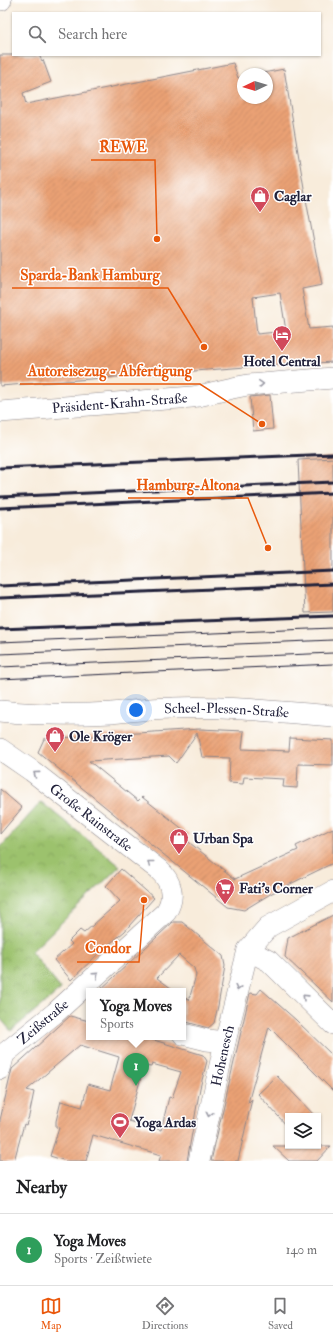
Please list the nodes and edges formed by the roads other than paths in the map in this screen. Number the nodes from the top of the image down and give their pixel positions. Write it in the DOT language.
graph roads {
  1 [pos="333,378"];
  2 [pos="0,412"];
  3 [pos="0,711"];
  4 [pos="333,716"];
  5 [pos="0,749"];
  6 [pos="333,891"];
  7 [pos="172,893"];
  8 [pos="248,950"];
  9 [pos="93,988"];
  10 [pos="83,999"];
  11 [pos="333,1024"];
  12 [pos="186,1035"];
  13 [pos="225,1042"];
  14 [pos="1,1057"];
  15 [pos="199,1161"];
  2 -- 1 [label="street, Präsident-Krahn-Straße, one-way"];
  3 -- 4 [label="street, Scheel-Plessen-Straße"];
  7 -- 5 [label="street, Große Rainstraße, one-way"];
  6 -- 8 [label="street"];
  9 -- 7 [label="street, Zeißstraße, one-way"];
  11 -- 8 [label="street, one-way"];
  8 -- 13 [label="street, Hohenesch, one-way"];
  10 -- 14 [label="street, Zeißstraße"];
  12 -- 13 [label="street"];
  13 -- 15 [label="street, Hohenesch, one-way"];
}
